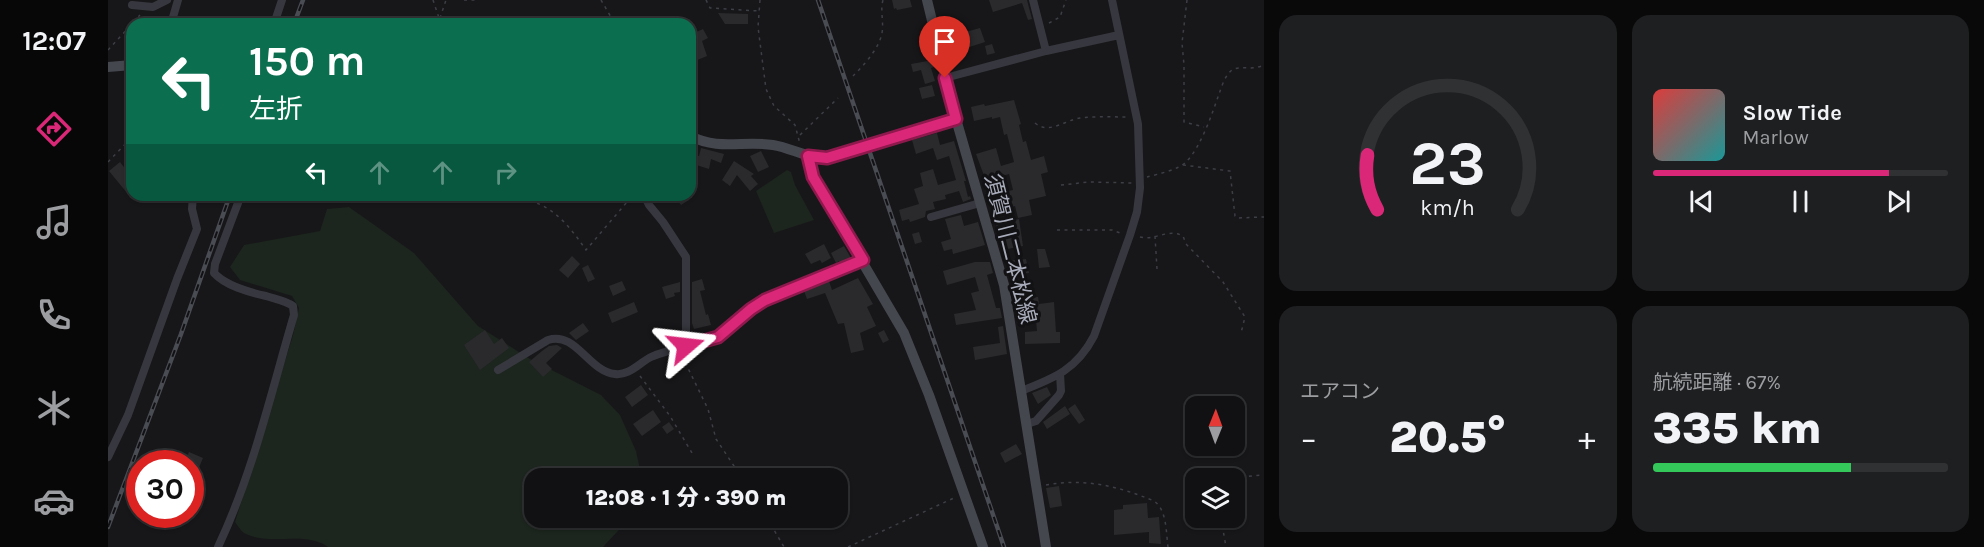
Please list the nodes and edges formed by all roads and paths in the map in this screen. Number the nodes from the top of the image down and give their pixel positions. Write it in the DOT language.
graph roads {
  1 [pos="167,0"];
  2 [pos="178,0"];
  3 [pos="282,0"];
  4 [pos="432,0"];
  5 [pos="446,0"];
  6 [pos="464,0"];
  7 [pos="479,0"];
  8 [pos="601,0"];
  9 [pos="706,0"];
  10 [pos="760,0"];
  11 [pos="883,0"];
  12 [pos="927,0"];
  13 [pos="1033,0"];
  14 [pos="1066,0"];
  15 [pos="1112,0"];
  16 [pos="1187,0"];
  17 [pos="132,5"];
  18 [pos="148,8"];
  19 [pos="759,11"];
  20 [pos="138,18"];
  21 [pos="173,18"];
  22 [pos="275,18"];
  23 [pos="439,18"];
  24 [pos="612,18"];
  25 [pos="1040,26"];
  26 [pos="126,31"];
  27 [pos="1119,35"];
  28 [pos="108,50"];
  29 [pos="1046,51"];
  30 [pos="1264,65"];
  31 [pos="126,66"];
  32 [pos="108,67"];
  33 [pos="853,76"];
  34 [pos="945,78"];
  35 [pos="838,98"];
  36 [pos="1136,117"];
  37 [pos="956,119"];
  38 [pos="1035,123"];
  39 [pos="1205,128"];
  40 [pos="799,136"];
  41 [pos="696,138"];
  42 [pos="126,143"];
  43 [pos="805,155"];
  44 [pos="108,162"];
  45 [pos="1183,164"];
  46 [pos="1140,181"];
  47 [pos="1061,185"];
  48 [pos="193,201"];
  49 [pos="239,201"];
  50 [pos="530,201"];
  51 [pos="628,201"];
  52 [pos="647,201"];
  53 [pos="980,203"];
  54 [pos="931,217"];
  55 [pos="1264,217"];
  56 [pos="1058,230"];
  57 [pos="1130,235"];
  58 [pos="1155,235"];
  59 [pos="863,260"];
  60 [pos="1158,269"];
  61 [pos="1241,333"];
  62 [pos="686,346"];
  63 [pos="634,368"];
  64 [pos="498,370"];
  65 [pos="1060,374"];
  66 [pos="1022,391"];
  67 [pos="1027,424"];
  68 [pos="692,453"];
  69 [pos="108,457"];
  70 [pos="735,468"];
  71 [pos="1261,475"];
  72 [pos="1245,477"];
  73 [pos="1036,487"];
  74 [pos="965,492"];
  75 [pos="772,528"];
  76 [pos="1223,528"];
  77 [pos="218,547"];
  78 [pos="784,547"];
  79 [pos="848,547"];
  80 [pos="983,547"];
  81 [pos="1046,547"];
  82 [pos="1168,547"];
  83 [pos="1226,547"];
  1 -- 18 [label="street"];
  2 -- 21 [label="street"];
  3 -- 22 [label="street"];
  4 -- 23 [label="path"];
  5 -- 23 [label="path"];
  6 -- 7 [label="path"];
  8 -- 24 [label="path"];
  9 -- 19 [label="path"];
  10 -- 19 [label="path"];
  11 -- 33 [label="path"];
  12 -- 34 [label="street, 須賀川二本松線"];
  13 -- 25 [label="street"];
  14 -- 25 [label="path"];
  15 -- 27 [label="street"];
  16 -- 39 [label="path"];
  17 -- 18 [label="street"];
  18 -- 20 [label="path"];
  19 -- 40 [label="path"];
  25 -- 29 [label="street"];
  26 -- 28 [label="path"];
  27 -- 29 [label="street"];
  27 -- 36 [label="street"];
  29 -- 34 [label="street"];
  30 -- 39 [label="path"];
  31 -- 32 [label="street"];
  34 -- 37 [label="street, 須賀川二本松線"];
  35 -- 40 [label="path"];
  36 -- 38 [label="path"];
  36 -- 46 [label="street"];
  37 -- 43 [label="street"];
  37 -- 53 [label="street, 須賀川二本松線"];
  39 -- 45 [label="path"];
  40 -- 43 [label="path"];
  41 -- 43 [label="street"];
  42 -- 44 [label="path"];
  43 -- 59 [label="street"];
  45 -- 46 [label="path"];
  45 -- 55 [label="path"];
  46 -- 47 [label="path"];
  46 -- 57 [label="street"];
  48 -- 69 [label="street"];
  49 -- 77 [label="street"];
  50 -- 51 [label="path"];
  52 -- 62 [label="street"];
  53 -- 54 [label="street"];
  53 -- 66 [label="street, 須賀川二本松線"];
  56 -- 57 [label="path"];
  57 -- 58 [label="path"];
  57 -- 65 [label="street"];
  58 -- 60 [label="path"];
  58 -- 61 [label="path"];
  59 -- 62 [label="street"];
  59 -- 74 [label="street"];
  62 -- 63 [label="street"];
  62 -- 70 [label="path"];
  63 -- 64 [label="street"];
  63 -- 68 [label="path"];
  65 -- 66 [label="street"];
  65 -- 67 [label="street"];
  66 -- 67 [label="street, 須賀川二本松線"];
  67 -- 73 [label="street, 須賀川二本松線"];
  71 -- 72 [label="path"];
  73 -- 81 [label="street, 須賀川二本松線"];
  73 -- 82 [label="path"];
  74 -- 79 [label="path"];
  74 -- 80 [label="street"];
  75 -- 78 [label="path"];
  76 -- 83 [label="path"];
}
